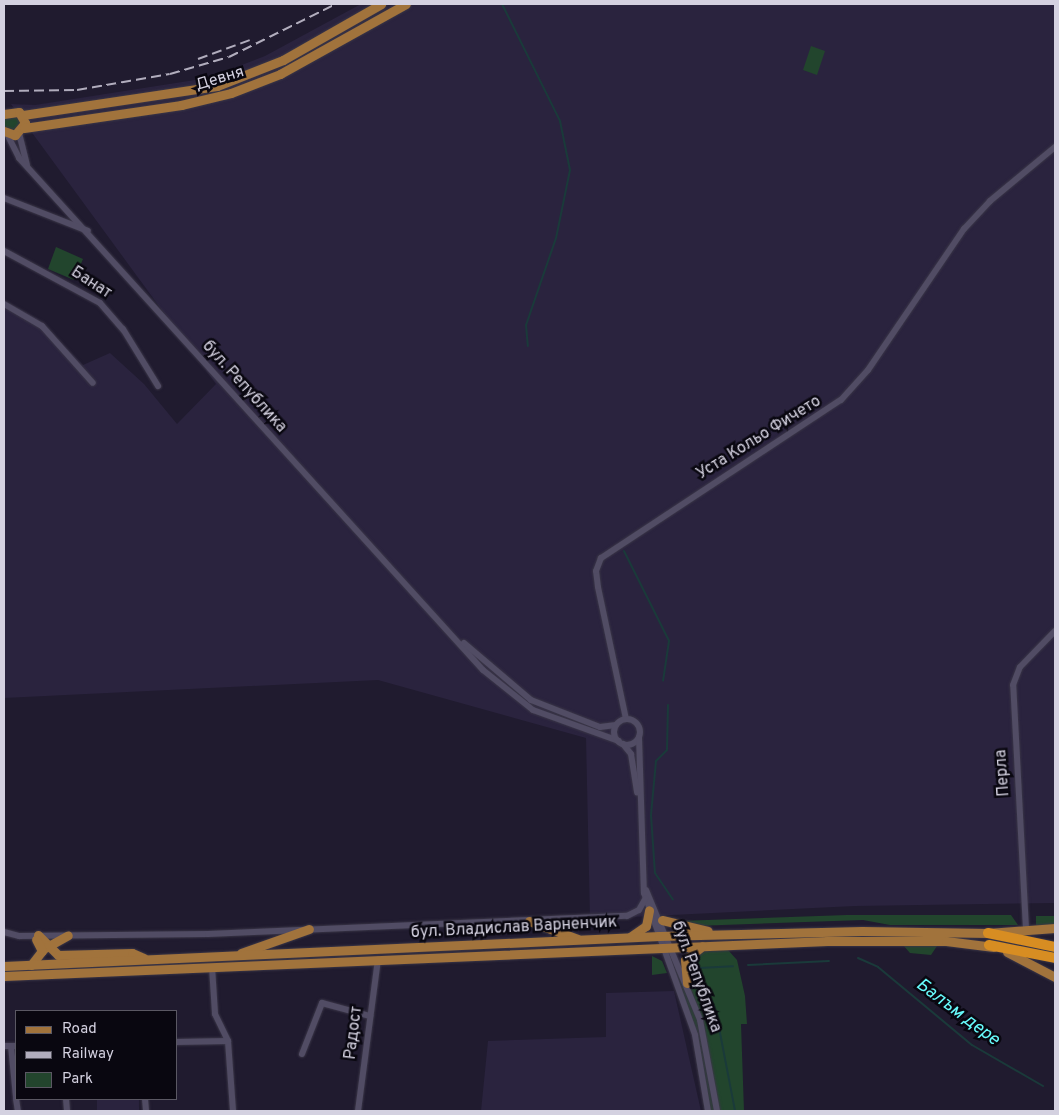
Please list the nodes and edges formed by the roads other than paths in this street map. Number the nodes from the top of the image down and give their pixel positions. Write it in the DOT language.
graph roads {
  1 [pos="382,4"];
  2 [pos="406,4"];
  3 [pos="4,114"];
  4 [pos="22,115"];
  5 [pos="22,130"];
  6 [pos="5,133"];
  7 [pos="1055,147"];
  8 [pos="27,166"];
  9 [pos="4,198"];
  10 [pos="88,231"];
  11 [pos="4,251"];
  12 [pos="4,304"];
  13 [pos="93,383"];
  14 [pos="158,386"];
  15 [pos="443,624"];
  16 [pos="1055,631"];
  17 [pos="626,719"];
  18 [pos="616,725"];
  19 [pos="639,737"];
  20 [pos="620,742"];
  21 [pos="640,804"];
  22 [pos="644,884"];
  23 [pos="645,899"];
  24 [pos="649,910"];
  25 [pos="662,920"];
  26 [pos="529,921"];
  27 [pos="1026,928"];
  28 [pos="1055,928"];
  29 [pos="309,930"];
  30 [pos="4,932"];
  31 [pos="988,934"];
  32 [pos="35,935"];
  33 [pos="68,935"];
  34 [pos="728,935"];
  35 [pos="664,936"];
  36 [pos="629,938"];
  37 [pos="581,940"];
  38 [pos="989,945"];
  39 [pos="668,946"];
  40 [pos="702,946"];
  41 [pos="1055,947"];
  42 [pos="45,948"];
  43 [pos="235,955"];
  44 [pos="1055,958"];
  45 [pos="146,959"];
  46 [pos="378,959"];
  47 [pos="31,965"];
  48 [pos="4,966"];
  49 [pos="212,966"];
  50 [pos="4,976"];
  51 [pos="1055,977"];
  52 [pos="687,983"];
  53 [pos="370,1016"];
  54 [pos="228,1040"];
  55 [pos="178,1042"];
  56 [pos="10,1046"];
  57 [pos="302,1054"];
  58 [pos="15,1089"];
  59 [pos="233,1111"];
  60 [pos="358,1111"];
  61 [pos="708,1111"];
  62 [pos="717,1111"];
  1 -- 4 [label="main road, Девня"];
  2 -- 5 [label="main road, Девня"];
  3 -- 4 [label="main road, Девня"];
  4 -- 5 [label="main road"];
  5 -- 6 [label="main road, Девня"];
  5 -- 8 [label="street, бул. Република"];
  6 -- 8 [label="street, бул. Република"];
  7 -- 17 [label="street, Уста Кольо Фичето"];
  8 -- 10 [label="street, бул. Република"];
  9 -- 10 [label="street"];
  10 -- 15 [label="street, бул. Република"];
  11 -- 14 [label="street, Банат"];
  12 -- 13 [label="street"];
  15 -- 18 [label="street, бул. Република"];
  15 -- 20 [label="street, бул. Република"];
  16 -- 27 [label="street, Перла"];
  17 -- 18 [label="street"];
  17 -- 19 [label="street"];
  18 -- 20 [label="street, бул. Република"];
  19 -- 20 [label="street"];
  19 -- 21 [label="street, бул. Република"];
  20 -- 21 [label="street, бул. Република"];
  21 -- 22 [label="street, бул. Република"];
  22 -- 23 [label="street, бул. Република"];
  22 -- 25 [label="street, бул. Република"];
  23 -- 24 [label="street, бул. Република"];
  23 -- 26 [label="street"];
  24 -- 35 [label="street, бул. Република"];
  24 -- 36 [label="main road"];
  25 -- 34 [label="main road"];
  25 -- 35 [label="street, бул. Република"];
  26 -- 29 [label="street"];
  26 -- 37 [label="main road"];
  27 -- 28 [label="main road, бул. Владислав Варненчик"];
  27 -- 31 [label="main road, бул. Владислав Варненчик"];
  29 -- 33 [label="street"];
  29 -- 43 [label="main road"];
  30 -- 32 [label="street"];
  31 -- 34 [label="main road, бул. Владислав Варненчик"];
  31 -- 41 [label="highway"];
  32 -- 33 [label="street"];
  32 -- 42 [label="main road"];
  33 -- 42 [label="main road"];
  34 -- 35 [label="main road, бул. Владислав Варненчик"];
  35 -- 36 [label="main road, бул. Владислав Варненчик"];
  35 -- 39 [label="street, бул. Република"];
  36 -- 37 [label="main road, бул. Владислав Варненчик"];
  37 -- 43 [label="main road, бул. Владислав Варненчик"];
  38 -- 40 [label="main road, бул. Владислав Варненчик"];
  38 -- 44 [label="highway"];
  38 -- 51 [label="main road"];
  39 -- 40 [label="main road, бул. Владислав Варненчик"];
  39 -- 46 [label="main road, бул. Владислав Варненчик"];
  39 -- 52 [label="street, бул. Република"];
  39 -- 61 [label="street, бул. Република"];
  40 -- 52 [label="main road"];
  42 -- 45 [label="main road"];
  42 -- 47 [label="main road"];
  43 -- 45 [label="main road, бул. Владислав Варненчик"];
  45 -- 47 [label="main road, бул. Владислав Варненчик"];
  46 -- 49 [label="main road, бул. Владислав Варненчик"];
  46 -- 53 [label="street, Радост"];
  47 -- 48 [label="main road, бул. Владислав Варненчик"];
  49 -- 50 [label="main road, бул. Владислав Варненчик"];
  49 -- 54 [label="street"];
  52 -- 62 [label="street, бул. Република"];
  53 -- 57 [label="street"];
  53 -- 60 [label="street, Радост"];
  54 -- 55 [label="street"];
  54 -- 59 [label="street"];
  56 -- 58 [label="street"];
}
